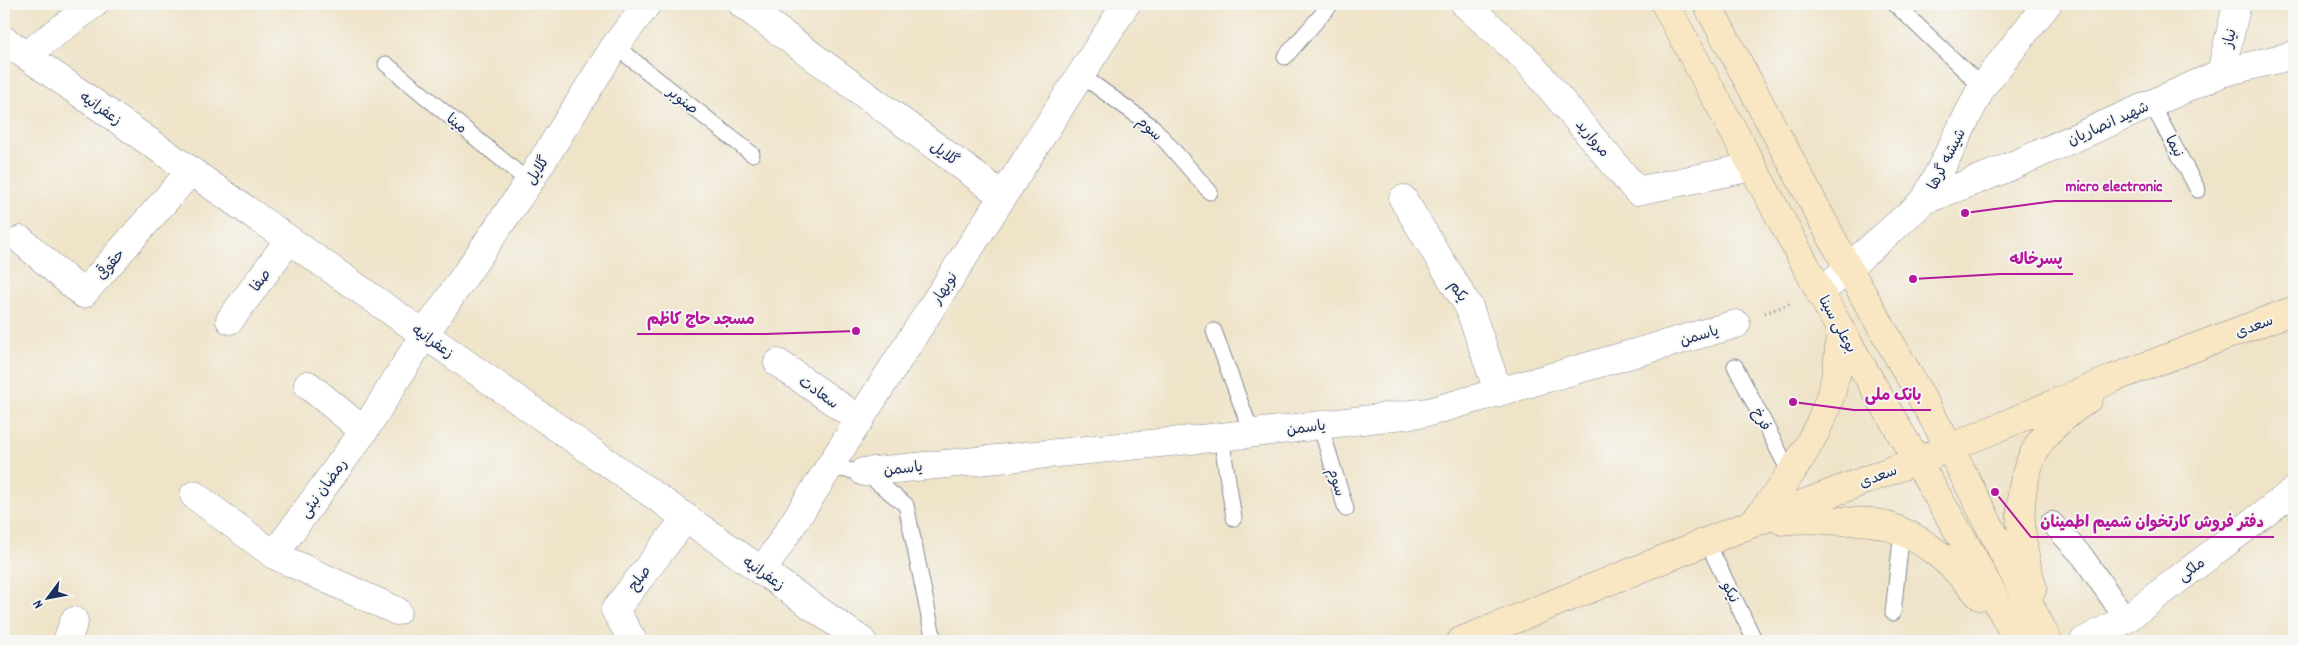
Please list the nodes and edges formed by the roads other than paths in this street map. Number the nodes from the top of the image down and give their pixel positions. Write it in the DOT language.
graph roads {
  1 [pos="94,4"];
  2 [pos="647,4"];
  3 [pos="742,4"];
  4 [pos="1126,4"];
  5 [pos="1331,4"];
  6 [pos="1465,4"];
  7 [pos="1665,4"];
  8 [pos="1707,4"];
  9 [pos="1895,4"];
  10 [pos="2047,4"];
  11 [pos="2237,4"];
  12 [pos="615,46"];
  13 [pos="15,48"];
  14 [pos="2294,55"];
  15 [pos="1285,57"];
  16 [pos="386,64"];
  17 [pos="2221,73"];
  18 [pos="1081,75"];
  19 [pos="1982,87"];
  20 [pos="2151,103"];
  21 [pos="752,154"];
  22 [pos="1752,167"];
  23 [pos="191,171"];
  24 [pos="529,182"];
  25 [pos="2198,190"];
  26 [pos="1210,192"];
  27 [pos="1003,196"];
  28 [pos="1403,199"];
  29 [pos="1926,200"];
  30 [pos="21,240"];
  31 [pos="289,240"];
  32 [pos="1848,268"];
  33 [pos="1820,293"];
  34 [pos="2294,310"];
  35 [pos="230,320"];
  36 [pos="1736,324"];
  37 [pos="1840,329"];
  38 [pos="1214,331"];
  39 [pos="424,335"];
  40 [pos="778,363"];
  41 [pos="1735,366"];
  42 [pos="2114,378"];
  43 [pos="308,385"];
  44 [pos="1498,391"];
  45 [pos="860,420"];
  46 [pos="1320,425"];
  47 [pos="364,431"];
  48 [pos="1252,434"];
  49 [pos="1221,437"];
  50 [pos="1950,448"];
  51 [pos="1917,461"];
  52 [pos="829,468"];
  53 [pos="864,472"];
  54 [pos="1790,473"];
  55 [pos="2294,491"];
  56 [pos="194,495"];
  57 [pos="1346,509"];
  58 [pos="686,518"];
  59 [pos="1234,518"];
  60 [pos="1753,523"];
  61 [pos="2052,523"];
  62 [pos="1902,530"];
  63 [pos="1708,542"];
  64 [pos="274,556"];
  65 [pos="762,572"];
  66 [pos="397,611"];
  67 [pos="1893,613"];
  68 [pos="2126,619"];
  69 [pos="633,641"];
  70 [pos="862,641"];
  71 [pos="934,641"];
  72 [pos="1460,641"];
  73 [pos="1755,641"];
  74 [pos="2013,641"];
  75 [pos="2018,641"];
  76 [pos="2050,641"];
  77 [pos="2084,641"];
  1 -- 13 [label="street"];
  2 -- 12 [label="street, گلایل"];
  3 -- 27 [label="street, گلایل"];
  4 -- 18 [label="street, نوبهار"];
  5 -- 15 [label="lane"];
  6 -- 22 [label="street, مروارید"];
  7 -- 22 [label="main road, بوعلی سینا"];
  8 -- 32 [label="main road"];
  9 -- 19 [label="lane"];
  10 -- 19 [label="street, شیشه گرها"];
  11 -- 17 [label="street, نیاز"];
  12 -- 21 [label="lane, صنوبر"];
  12 -- 24 [label="street, گلایل"];
  13 -- 23 [label="street, زعفرانیه"];
  14 -- 17 [label="street, شهید انصاریان"];
  16 -- 24 [label="lane, مینا"];
  17 -- 20 [label="street, شهید انصاریان"];
  18 -- 26 [label="lane, سوم"];
  18 -- 27 [label="street, نوبهار"];
  19 -- 29 [label="street, شیشه گرها"];
  20 -- 25 [label="lane, نیما"];
  20 -- 29 [label="street, شهید انصاریان"];
  22 -- 33 [label="main road, بوعلی سینا"];
  23 -- 30 [label="street, حقوقی"];
  23 -- 31 [label="street, زعفرانیه"];
  24 -- 39 [label="street, گلایل"];
  27 -- 45 [label="street, نوبهار"];
  28 -- 44 [label="street, یکم"];
  29 -- 32 [label="street, شیشه گرها"];
  31 -- 35 [label="street, صفا"];
  31 -- 39 [label="street, زعفرانیه"];
  32 -- 33 [label="street, شیشه گرها"];
  32 -- 50 [label="main road"];
  33 -- 37 [label="main road, بوعلی سینا"];
  34 -- 42 [label="main road, سعدی"];
  36 -- 44 [label="street, یاسمن"];
  37 -- 51 [label="main road, بوعلی سینا"];
  37 -- 54 [label="main road"];
  38 -- 48 [label="lane"];
  39 -- 47 [label="street, رمضان نبئی"];
  39 -- 58 [label="street, زعفرانیه"];
  40 -- 45 [label="street, سعادت"];
  41 -- 54 [label="lane, فرخ"];
  42 -- 50 [label="main road, سعدی"];
  42 -- 76 [label="main road"];
  43 -- 47 [label="street"];
  44 -- 46 [label="street, یاسمن"];
  45 -- 52 [label="street, نوبهار"];
  46 -- 48 [label="street, یاسمن"];
  46 -- 57 [label="lane, سوم"];
  47 -- 64 [label="street, رمضان نبئی"];
  48 -- 49 [label="street, یاسمن"];
  49 -- 53 [label="street, یاسمن"];
  49 -- 59 [label="lane"];
  50 -- 51 [label="main road, سعدی"];
  50 -- 76 [label="main road"];
  51 -- 60 [label="main road, سعدی"];
  51 -- 75 [label="main road, بوعلی سینا"];
  52 -- 53 [label="lane"];
  52 -- 65 [label="street, نوبهار"];
  53 -- 71 [label="lane"];
  54 -- 60 [label="main road"];
  55 -- 68 [label="street, ملکی"];
  56 -- 64 [label="street"];
  58 -- 65 [label="street, زعفرانیه"];
  58 -- 69 [label="street, صلح"];
  60 -- 62 [label="main road"];
  60 -- 63 [label="main road, سعدی"];
  61 -- 68 [label="street"];
  62 -- 67 [label="lane"];
  62 -- 74 [label="main road"];
  63 -- 72 [label="main road, سعدی"];
  63 -- 73 [label="lane, نیکو"];
  64 -- 66 [label="street"];
  65 -- 70 [label="street, زعفرانیه"];
  68 -- 77 [label="street, ملکی"];
}
